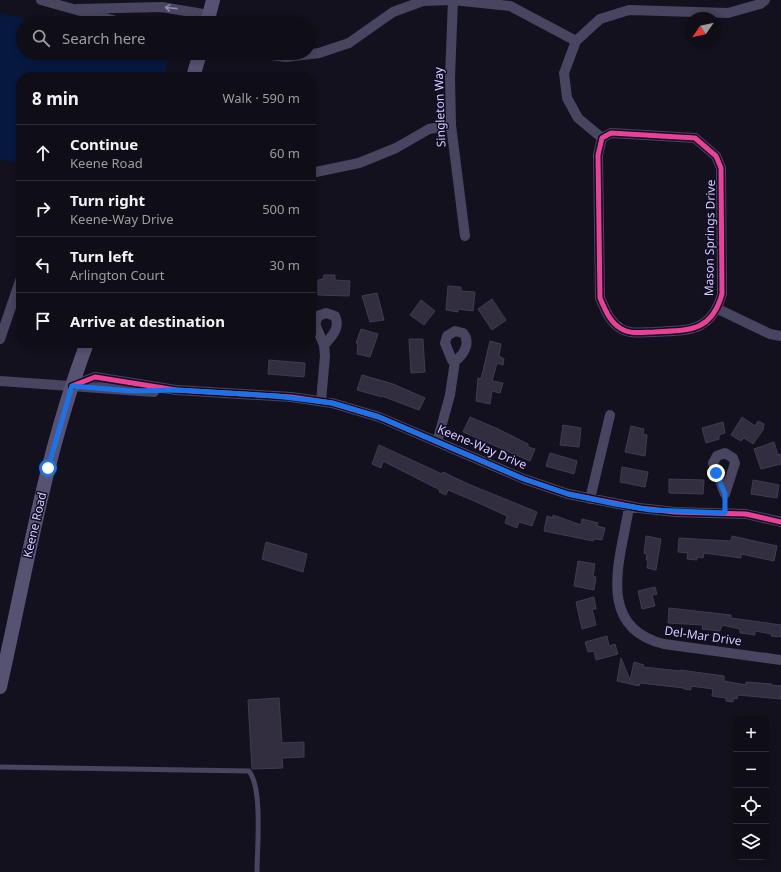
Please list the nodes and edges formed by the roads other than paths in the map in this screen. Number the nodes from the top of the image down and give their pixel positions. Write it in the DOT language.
graph roads {
  1 [pos="41,0"];
  2 [pos="213,0"];
  3 [pos="453,0"];
  4 [pos="765,0"];
  5 [pos="67,3"];
  6 [pos="142,3"];
  7 [pos="76,10"];
  8 [pos="98,16"];
  9 [pos="200,16"];
  10 [pos="209,16"];
  11 [pos="576,41"];
  12 [pos="316,54"];
  13 [pos="198,60"];
  14 [pos="194,72"];
  15 [pos="451,125"];
  16 [pos="602,138"];
  17 [pos="316,172"];
  18 [pos="465,236"];
  19 [pos="16,292"];
  20 [pos="718,309"];
  21 [pos="781,336"];
  22 [pos="0,338"];
  23 [pos="324,345"];
  24 [pos="85,348"];
  25 [pos="455,362"];
  26 [pos="0,382"];
  27 [pos="72,386"];
  28 [pos="321,401"];
  29 [pos="610,416"];
  30 [pos="438,442"];
  31 [pos="725,494"];
  32 [pos="590,499"];
  33 [pos="629,507"];
  34 [pos="725,513"];
  35 [pos="781,522"];
  36 [pos="781,660"];
  37 [pos="0,687"];
  38 [pos="0,767"];
  39 [pos="257,872"];
  1 -- 5 [label="street"];
  2 -- 10 [label="main road"];
  3 -- 11 [label="street"];
  3 -- 12 [label="street"];
  3 -- 15 [label="street, Singleton Way"];
  4 -- 11 [label="street"];
  5 -- 7 [label="street"];
  6 -- 7 [label="street"];
  9 -- 6 [label="street, one-way"];
  7 -- 8 [label="street"];
  11 -- 16 [label="street"];
  13 -- 14 [label="main road"];
  15 -- 17 [label="street"];
  15 -- 18 [label="street, Singleton Way"];
  16 -- 20 [label="street, Mason Springs Drive"];
  16 -- 20 [label="street, Mason Springs Drive"];
  19 -- 22 [label="street"];
  20 -- 21 [label="street"];
  23 -- 28 [label="street"];
  24 -- 27 [label="main road, Keene Road"];
  25 -- 30 [label="street"];
  26 -- 27 [label="street, Keene-Way Drive"];
  27 -- 28 [label="street, Keene-Way Drive"];
  27 -- 37 [label="main road, Keene Road"];
  28 -- 30 [label="street, Keene-Way Drive"];
  29 -- 32 [label="street"];
  30 -- 32 [label="street, Keene-Way Drive"];
  31 -- 34 [label="street"];
  32 -- 33 [label="street, Keene-Way Drive"];
  33 -- 34 [label="street, Keene-Way Drive"];
  33 -- 36 [label="street, Del-Mar Drive"];
  34 -- 35 [label="street, Keene-Way Drive"];
  38 -- 39 [label="lane"];
}
